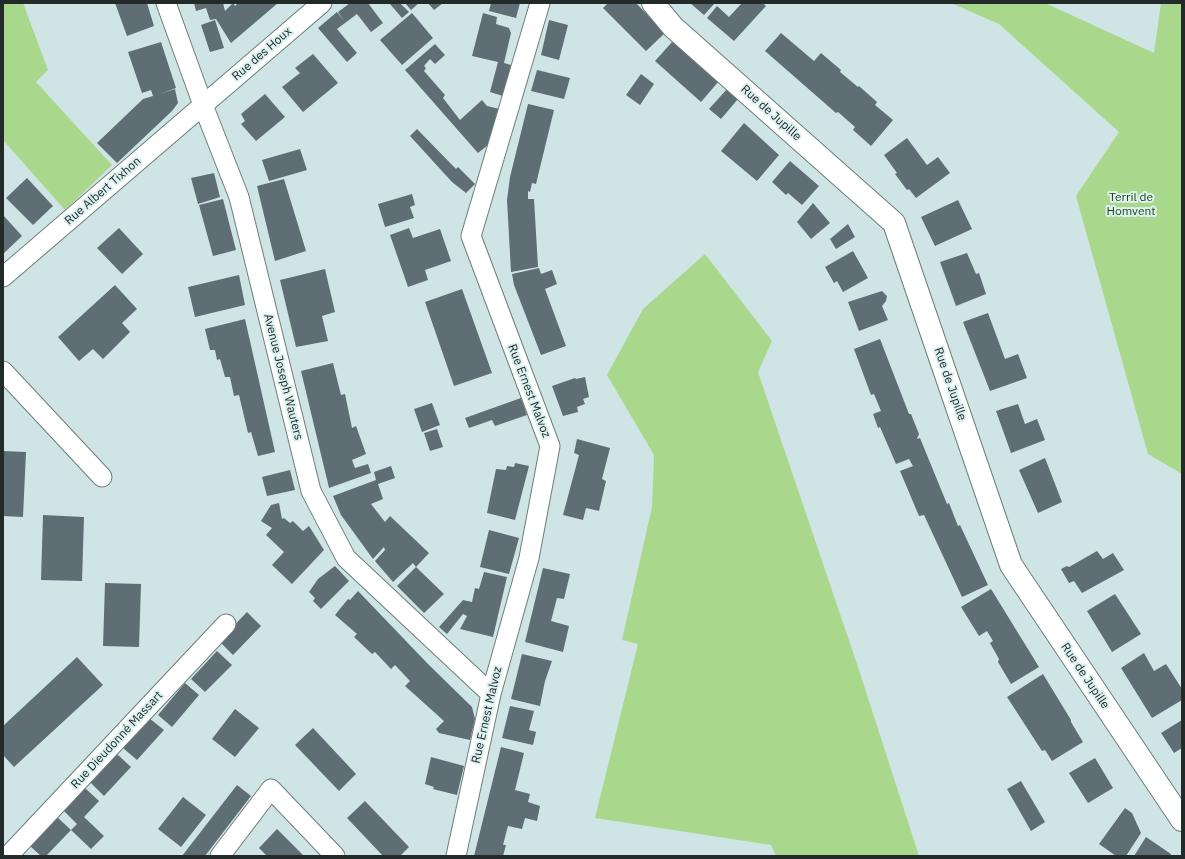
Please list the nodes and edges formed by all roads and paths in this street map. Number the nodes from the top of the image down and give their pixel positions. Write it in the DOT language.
graph roads {
  1 [pos="166,3"];
  2 [pos="322,3"];
  3 [pos="540,3"];
  4 [pos="653,3"];
  5 [pos="203,105"];
  6 [pos="3,278"];
  7 [pos="3,370"];
  8 [pos="102,477"];
  9 [pos="226,624"];
  10 [pos="491,694"];
  11 [pos="1182,820"];
  12 [pos="8,856"];
  13 [pos="220,856"];
  14 [pos="335,856"];
  15 [pos="456,856"];
  1 -- 5 [label="street, Avenue Joseph Wauters"];
  2 -- 5 [label="street, Rue des Houx"];
  3 -- 10 [label="street, Rue Ernest Malvoz"];
  4 -- 11 [label="street, Rue de Jupille"];
  5 -- 6 [label="street, Rue Albert Tixhon"];
  5 -- 10 [label="street, Avenue Joseph Wauters"];
  7 -- 8 [label="street"];
  9 -- 12 [label="street, Rue Dieudonné Massart"];
  10 -- 15 [label="street, Rue Ernest Malvoz"];
  13 -- 14 [label="street"];
}
